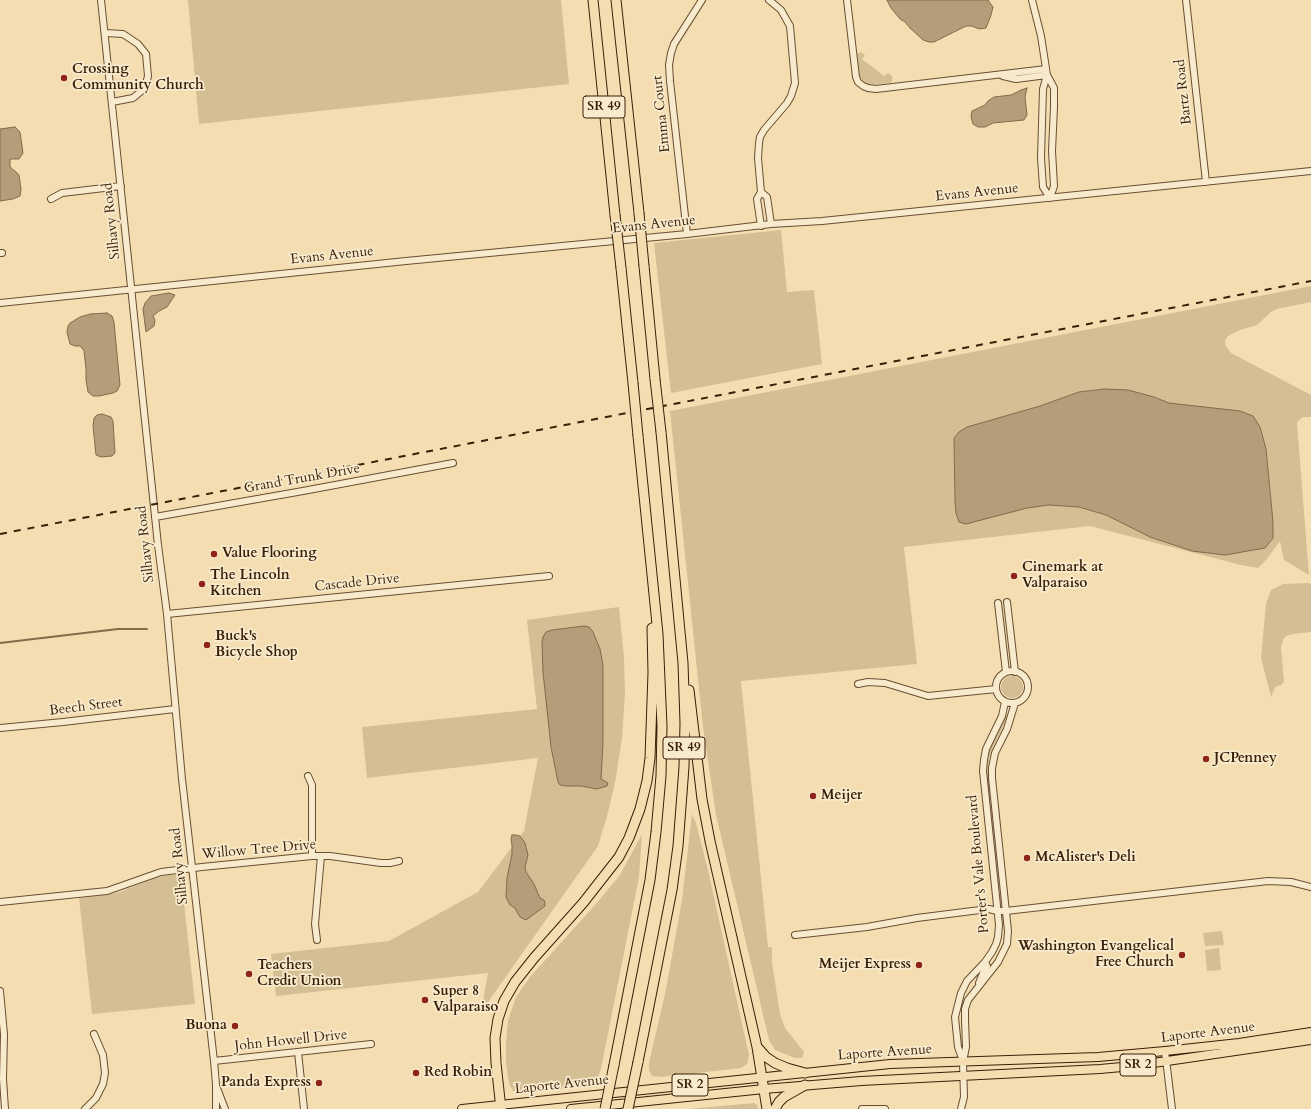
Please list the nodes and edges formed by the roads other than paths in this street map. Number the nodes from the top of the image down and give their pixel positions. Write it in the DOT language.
graph roads {
  1 [pos="101,0"];
  2 [pos="593,0"];
  3 [pos="616,0"];
  4 [pos="702,0"];
  5 [pos="769,0"];
  6 [pos="847,0"];
  7 [pos="1032,0"];
  8 [pos="1186,0"];
  9 [pos="105,34"];
  10 [pos="1046,72"];
  11 [pos="112,102"];
  12 [pos="1311,171"];
  13 [pos="1206,182"];
  14 [pos="121,186"];
  15 [pos="761,192"];
  16 [pos="1050,198"];
  17 [pos="51,199"];
  18 [pos="771,224"];
  19 [pos="761,226"];
  20 [pos="687,234"];
  21 [pos="132,289"];
  22 [pos="0,303"];
  23 [pos="453,463"];
  24 [pos="155,517"];
  25 [pos="549,576"];
  26 [pos="653,585"];
  27 [pos="1007,602"];
  28 [pos="998,603"];
  29 [pos="167,614"];
  30 [pos="683,663"];
  31 [pos="1006,672"];
  32 [pos="1015,672"];
  33 [pos="858,684"];
  34 [pos="996,689"];
  35 [pos="1005,702"];
  36 [pos="1015,703"];
  37 [pos="176,709"];
  38 [pos="0,728"];
  39 [pos="308,776"];
  40 [pos="312,856"];
  41 [pos="321,856"];
  42 [pos="399,861"];
  43 [pos="192,868"];
  44 [pos="1311,887"];
  45 [pos="0,902"];
  46 [pos="997,911"];
  47 [pos="1006,911"];
  48 [pos="795,935"];
  49 [pos="317,940"];
  50 [pos="985,962"];
  51 [pos="978,988"];
  52 [pos="0,991"];
  53 [pos="0,995"];
  54 [pos="1311,1032"];
  55 [pos="94,1034"];
  56 [pos="1311,1040"];
  57 [pos="371,1044"];
  58 [pos="758,1047"];
  59 [pos="1166,1051"];
  60 [pos="298,1052"];
  61 [pos="214,1061"];
  62 [pos="1167,1061"];
  63 [pos="964,1062"];
  64 [pos="805,1072"];
  65 [pos="964,1076"];
  66 [pos="762,1077"];
  67 [pos="216,1084"];
  68 [pos="804,1086"];
  69 [pos="764,1089"];
  70 [pos="501,1107"];
  71 [pos="5,1109"];
  72 [pos="85,1109"];
  73 [pos="216,1109"];
  74 [pos="225,1109"];
  75 [pos="304,1109"];
  76 [pos="462,1109"];
  77 [pos="571,1109"];
  78 [pos="605,1109"];
  79 [pos="628,1109"];
  80 [pos="767,1109"];
  81 [pos="775,1109"];
  82 [pos="862,1109"];
  83 [pos="885,1109"];
  84 [pos="961,1109"];
  85 [pos="1172,1109"];
  1 -- 9 [label="street, Silhavy Road"];
  2 -- 26 [label="highway, SR 49, bridge"];
  3 -- 30 [label="highway, SR 49, bridge"];
  4 -- 20 [label="street, Emma Court"];
  5 -- 15 [label="street"];
  6 -- 10 [label="street"];
  7 -- 10 [label="street"];
  8 -- 13 [label="street, Bartz Road"];
  9 -- 11 [label="street, Silhavy Road"];
  9 -- 11 [label="street"];
  10 -- 16 [label="street"];
  10 -- 16 [label="street"];
  11 -- 14 [label="street, Silhavy Road"];
  12 -- 13 [label="street, Evans Avenue"];
  13 -- 16 [label="street, Evans Avenue"];
  14 -- 17 [label="street"];
  14 -- 21 [label="street, Silhavy Road"];
  15 -- 18 [label="street"];
  15 -- 19 [label="street"];
  16 -- 18 [label="street, Evans Avenue"];
  18 -- 19 [label="street, Evans Avenue"];
  19 -- 20 [label="street, Evans Avenue"];
  20 -- 21 [label="street, Evans Avenue"];
  21 -- 22 [label="street, Evans Avenue"];
  21 -- 24 [label="street, Silhavy Road"];
  23 -- 24 [label="street, Grand Trunk Drive"];
  24 -- 29 [label="street, Silhavy Road"];
  25 -- 29 [label="street, Cascade Drive"];
  26 -- 70 [label="highway"];
  26 -- 78 [label="highway, SR 49, bridge"];
  27 -- 32 [label="street"];
  28 -- 31 [label="street"];
  29 -- 37 [label="street, Silhavy Road"];
  30 -- 58 [label="highway"];
  30 -- 79 [label="highway, SR 49, bridge"];
  31 -- 32 [label="street"];
  31 -- 34 [label="street"];
  32 -- 36 [label="street"];
  33 -- 34 [label="street"];
  34 -- 35 [label="street"];
  35 -- 36 [label="street"];
  35 -- 46 [label="street, Porter's Vale Boulevard"];
  36 -- 47 [label="street, Porter's Vale Boulevard"];
  37 -- 38 [label="street, Beech Street"];
  37 -- 43 [label="street, Silhavy Road"];
  39 -- 40 [label="street"];
  40 -- 41 [label="street, Willow Tree Drive"];
  40 -- 43 [label="street, Willow Tree Drive"];
  41 -- 42 [label="street, Willow Tree Drive"];
  41 -- 49 [label="street"];
  43 -- 45 [label="street, Willow Tree Drive"];
  43 -- 61 [label="street, Silhavy Road"];
  44 -- 47 [label="street"];
  46 -- 47 [label="street"];
  46 -- 48 [label="street"];
  46 -- 50 [label="street, Porter's Vale Boulevard"];
  47 -- 51 [label="street, Porter's Vale Boulevard"];
  50 -- 51 [label="street"];
  50 -- 63 [label="street, Porter's Vale Boulevard"];
  51 -- 63 [label="street, Porter's Vale Boulevard"];
  52 -- 53 [label="street"];
  53 -- 71 [label="street"];
  54 -- 59 [label="main road, Laporte Avenue / SR 2"];
  55 -- 72 [label="street"];
  56 -- 62 [label="main road, Laporte Avenue / SR 2"];
  57 -- 60 [label="street, John Howell Drive"];
  58 -- 64 [label="highway"];
  58 -- 66 [label="highway"];
  59 -- 62 [label="street"];
  59 -- 63 [label="main road, Laporte Avenue / SR 2"];
  60 -- 61 [label="street, John Howell Drive"];
  60 -- 75 [label="street"];
  61 -- 67 [label="street, Silhavy Road"];
  62 -- 65 [label="main road, Laporte Avenue / SR 2"];
  62 -- 85 [label="street"];
  63 -- 64 [label="main road, Laporte Avenue / SR 2"];
  63 -- 65 [label="street, Porter's Vale Boulevard"];
  64 -- 66 [label="main road, Laporte Avenue / SR 2"];
  65 -- 68 [label="main road, Laporte Avenue / SR 2"];
  65 -- 84 [label="street, Porter's Vale Boulevard"];
  66 -- 69 [label="highway"];
  66 -- 70 [label="main road, Laporte Avenue / SR 2"];
  67 -- 73 [label="street, Silhavy Road"];
  67 -- 74 [label="street, Silhavy Road"];
  68 -- 69 [label="main road, Laporte Avenue"];
  68 -- 81 [label="highway, SR 2"];
  69 -- 77 [label="main road, Laporte Avenue"];
  69 -- 80 [label="highway"];
  70 -- 76 [label="main road, Laporte Avenue"];
  82 -- 83 [label="street"];
}
